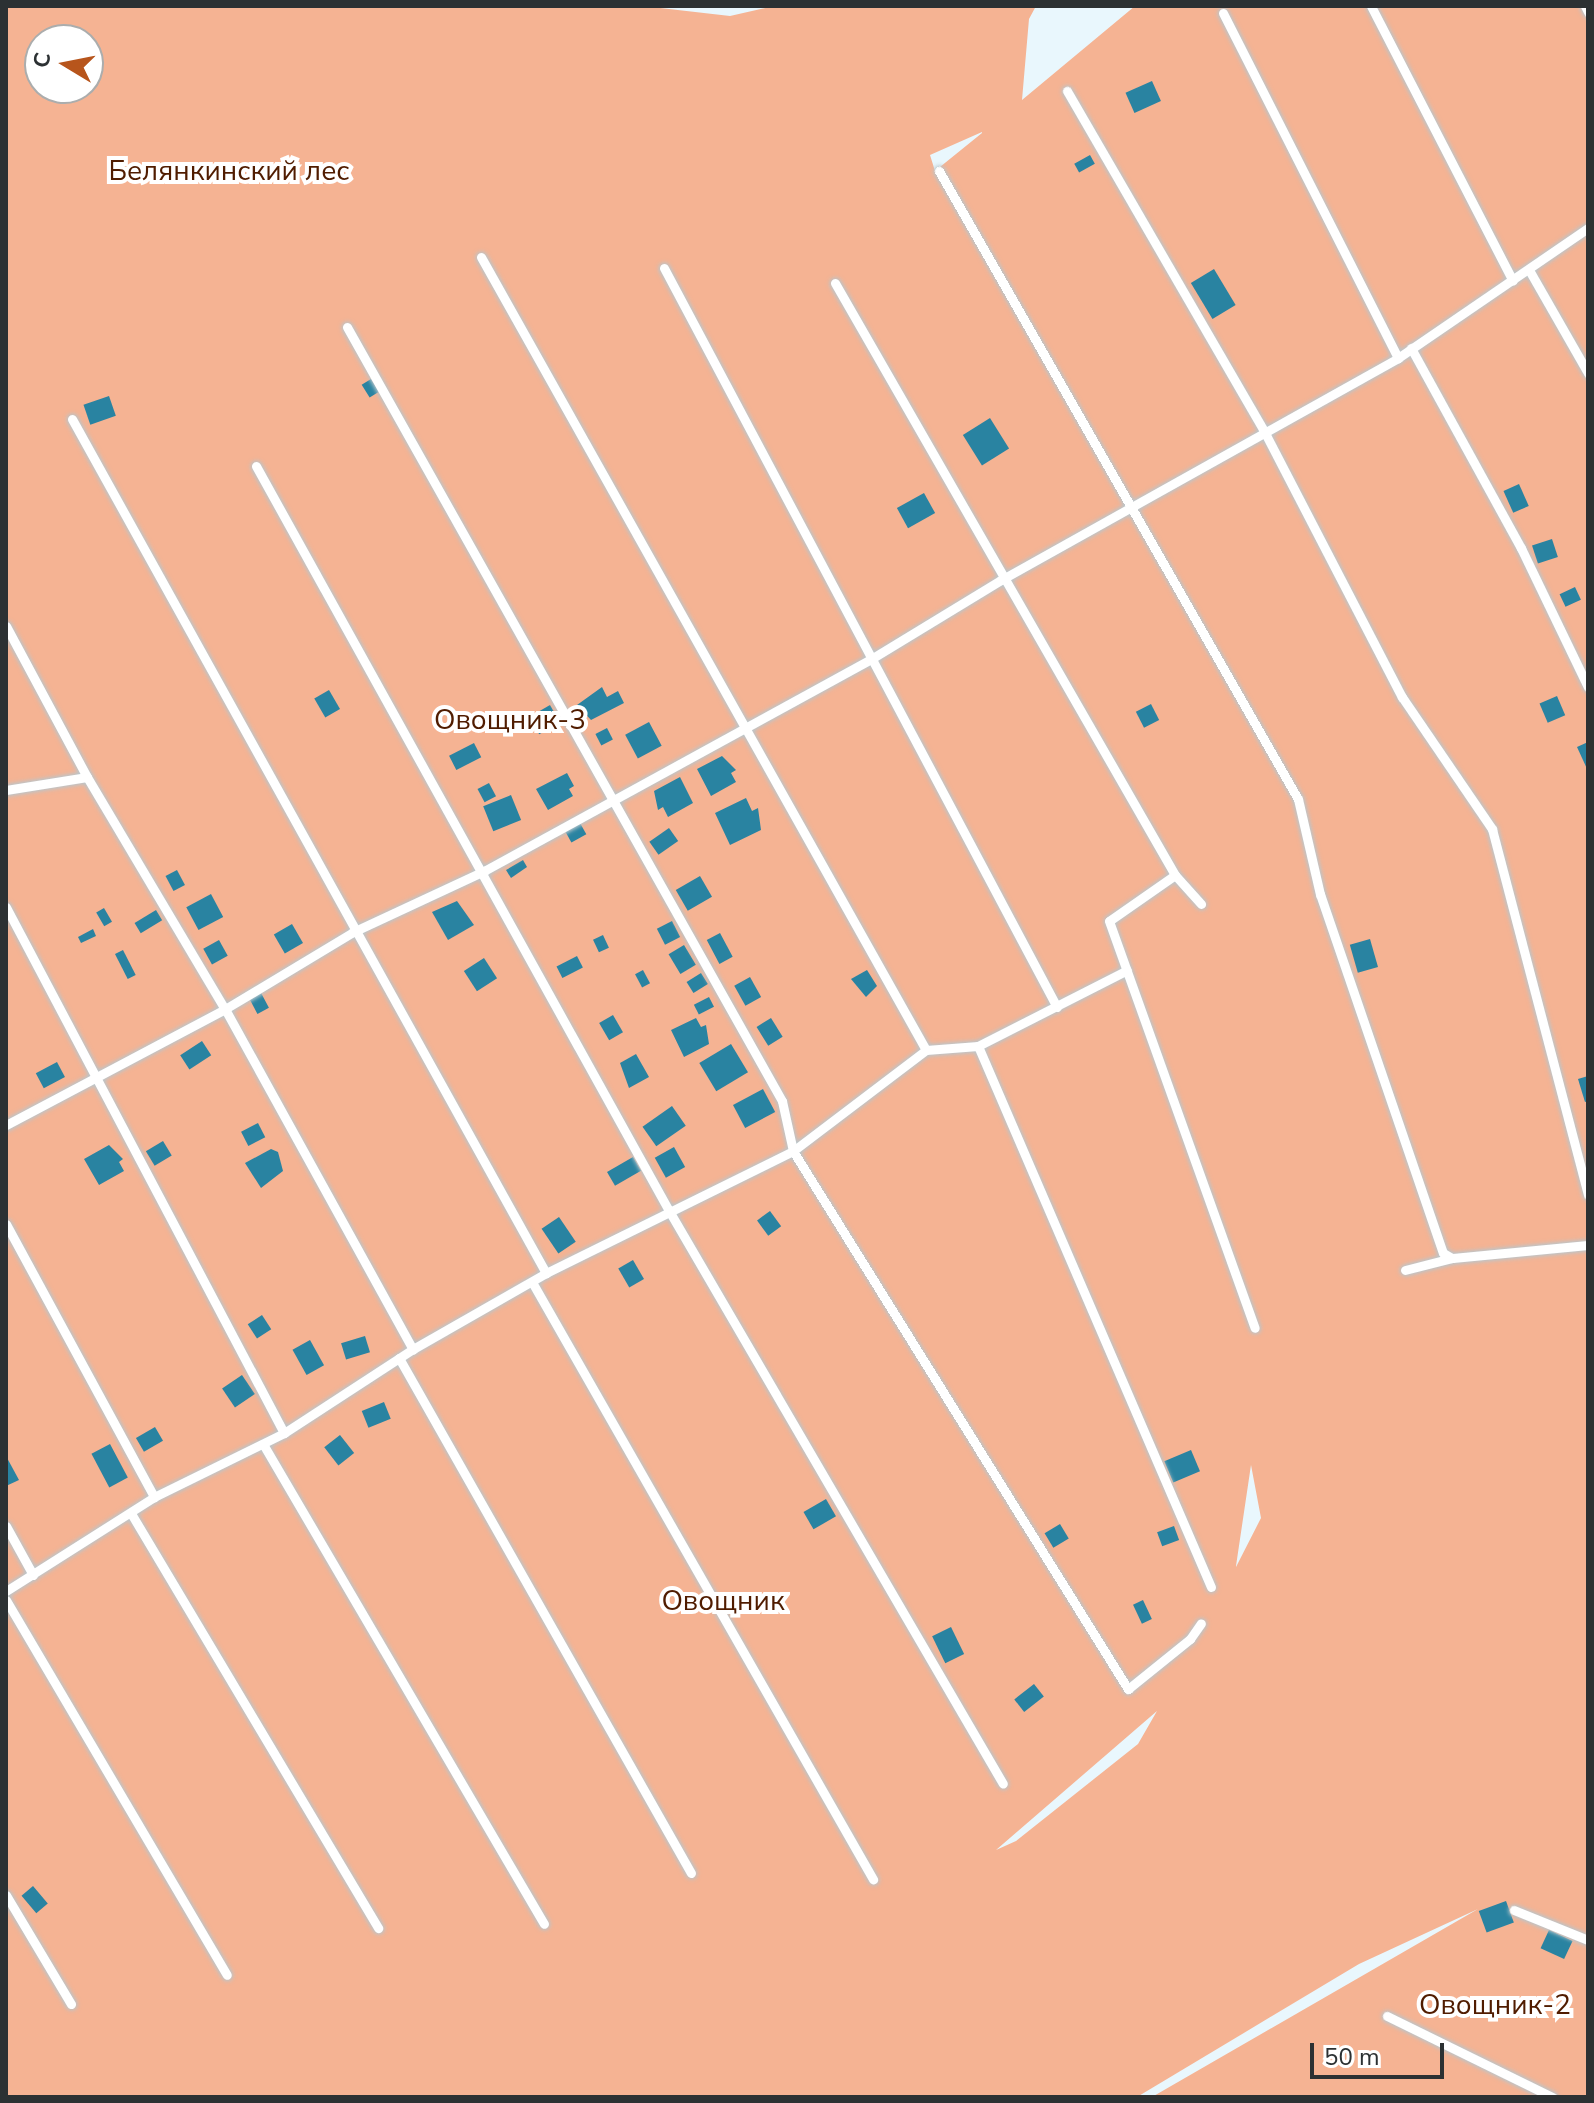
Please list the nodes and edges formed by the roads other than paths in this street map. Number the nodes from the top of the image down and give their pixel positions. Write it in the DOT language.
graph roads {
  1 [pos="1371,6"];
  2 [pos="1585,6"];
  3 [pos="1588,12"];
  4 [pos="1223,13"];
  5 [pos="1067,91"];
  6 [pos="939,171"];
  7 [pos="1588,228"];
  8 [pos="481,257"];
  9 [pos="664,268"];
  10 [pos="1529,270"];
  11 [pos="1513,281"];
  12 [pos="835,283"];
  13 [pos="347,327"];
  14 [pos="1411,348"];
  15 [pos="1398,358"];
  16 [pos="1588,373"];
  17 [pos="72,419"];
  18 [pos="1264,431"];
  19 [pos="256,466"];
  20 [pos="1131,508"];
  21 [pos="1001,580"];
  22 [pos="6,626"];
  23 [pos="871,659"];
  24 [pos="1588,687"];
  25 [pos="744,728"];
  26 [pos="87,777"];
  27 [pos="6,790"];
  28 [pos="614,800"];
  29 [pos="484,871"];
  30 [pos="1175,875"];
  31 [pos="1201,904"];
  32 [pos="6,907"];
  33 [pos="353,932"];
  34 [pos="1127,970"];
  35 [pos="1057,1007"];
  36 [pos="225,1009"];
  37 [pos="978,1046"];
  38 [pos="926,1050"];
  39 [pos="94,1076"];
  40 [pos="6,1125"];
  41 [pos="793,1151"];
  42 [pos="1588,1195"];
  43 [pos="668,1209"];
  44 [pos="6,1224"];
  45 [pos="1588,1245"];
  46 [pos="1452,1258"];
  47 [pos="1405,1270"];
  48 [pos="546,1273"];
  49 [pos="532,1282"];
  50 [pos="1255,1328"];
  51 [pos="413,1349"];
  52 [pos="399,1358"];
  53 [pos="284,1433"];
  54 [pos="263,1444"];
  55 [pos="154,1497"];
  56 [pos="132,1515"];
  57 [pos="6,1526"];
  58 [pos="33,1575"];
  59 [pos="1211,1587"];
  60 [pos="6,1591"];
  61 [pos="6,1600"];
  62 [pos="1201,1623"];
  63 [pos="1003,1784"];
  64 [pos="691,1873"];
  65 [pos="873,1879"];
  66 [pos="6,1895"];
  67 [pos="1514,1910"];
  68 [pos="544,1924"];
  69 [pos="378,1928"];
  70 [pos="1588,1940"];
  71 [pos="227,1975"];
  72 [pos="71,2004"];
  73 [pos="1387,2016"];
  74 [pos="1552,2097"];
  1 -- 11 [label="lane"];
  2 -- 3 [label="lane"];
  4 -- 15 [label="lane"];
  5 -- 18 [label="lane"];
  6 -- 20 [label="lane"];
  7 -- 10 [label="lane"];
  8 -- 25 [label="lane"];
  9 -- 23 [label="lane"];
  10 -- 11 [label="lane"];
  10 -- 16 [label="lane"];
  11 -- 14 [label="lane"];
  12 -- 21 [label="lane"];
  13 -- 28 [label="lane"];
  14 -- 15 [label="lane"];
  14 -- 24 [label="lane"];
  15 -- 18 [label="lane"];
  17 -- 33 [label="lane"];
  18 -- 20 [label="lane"];
  18 -- 42 [label="lane"];
  19 -- 29 [label="lane"];
  20 -- 21 [label="lane"];
  20 -- 46 [label="lane"];
  21 -- 23 [label="lane"];
  21 -- 30 [label="lane"];
  22 -- 26 [label="lane"];
  23 -- 25 [label="lane"];
  23 -- 35 [label="lane"];
  25 -- 28 [label="lane"];
  25 -- 38 [label="lane"];
  26 -- 27 [label="lane"];
  26 -- 36 [label="lane"];
  28 -- 29 [label="lane"];
  28 -- 41 [label="lane"];
  29 -- 33 [label="lane"];
  29 -- 43 [label="lane"];
  30 -- 31 [label="lane"];
  30 -- 34 [label="lane"];
  32 -- 39 [label="lane"];
  33 -- 36 [label="lane"];
  33 -- 48 [label="lane"];
  34 -- 35 [label="lane"];
  34 -- 50 [label="lane"];
  35 -- 37 [label="lane"];
  36 -- 39 [label="lane"];
  36 -- 51 [label="lane"];
  37 -- 38 [label="lane"];
  37 -- 59 [label="lane"];
  38 -- 41 [label="lane"];
  39 -- 40 [label="lane"];
  39 -- 53 [label="lane"];
  41 -- 43 [label="lane"];
  41 -- 62 [label="lane"];
  43 -- 48 [label="lane"];
  43 -- 63 [label="lane"];
  44 -- 55 [label="lane"];
  45 -- 46 [label="lane"];
  46 -- 47 [label="lane"];
  48 -- 49 [label="lane"];
  49 -- 51 [label="lane"];
  49 -- 65 [label="lane"];
  51 -- 52 [label="lane"];
  52 -- 53 [label="lane"];
  52 -- 64 [label="lane"];
  53 -- 54 [label="lane"];
  54 -- 55 [label="lane"];
  54 -- 68 [label="lane"];
  55 -- 56 [label="lane"];
  56 -- 58 [label="lane"];
  56 -- 69 [label="lane"];
  57 -- 58 [label="lane"];
  58 -- 60 [label="lane"];
  61 -- 71 [label="lane"];
  66 -- 72 [label="lane"];
  67 -- 70 [label="lane"];
  73 -- 74 [label="lane"];
}
